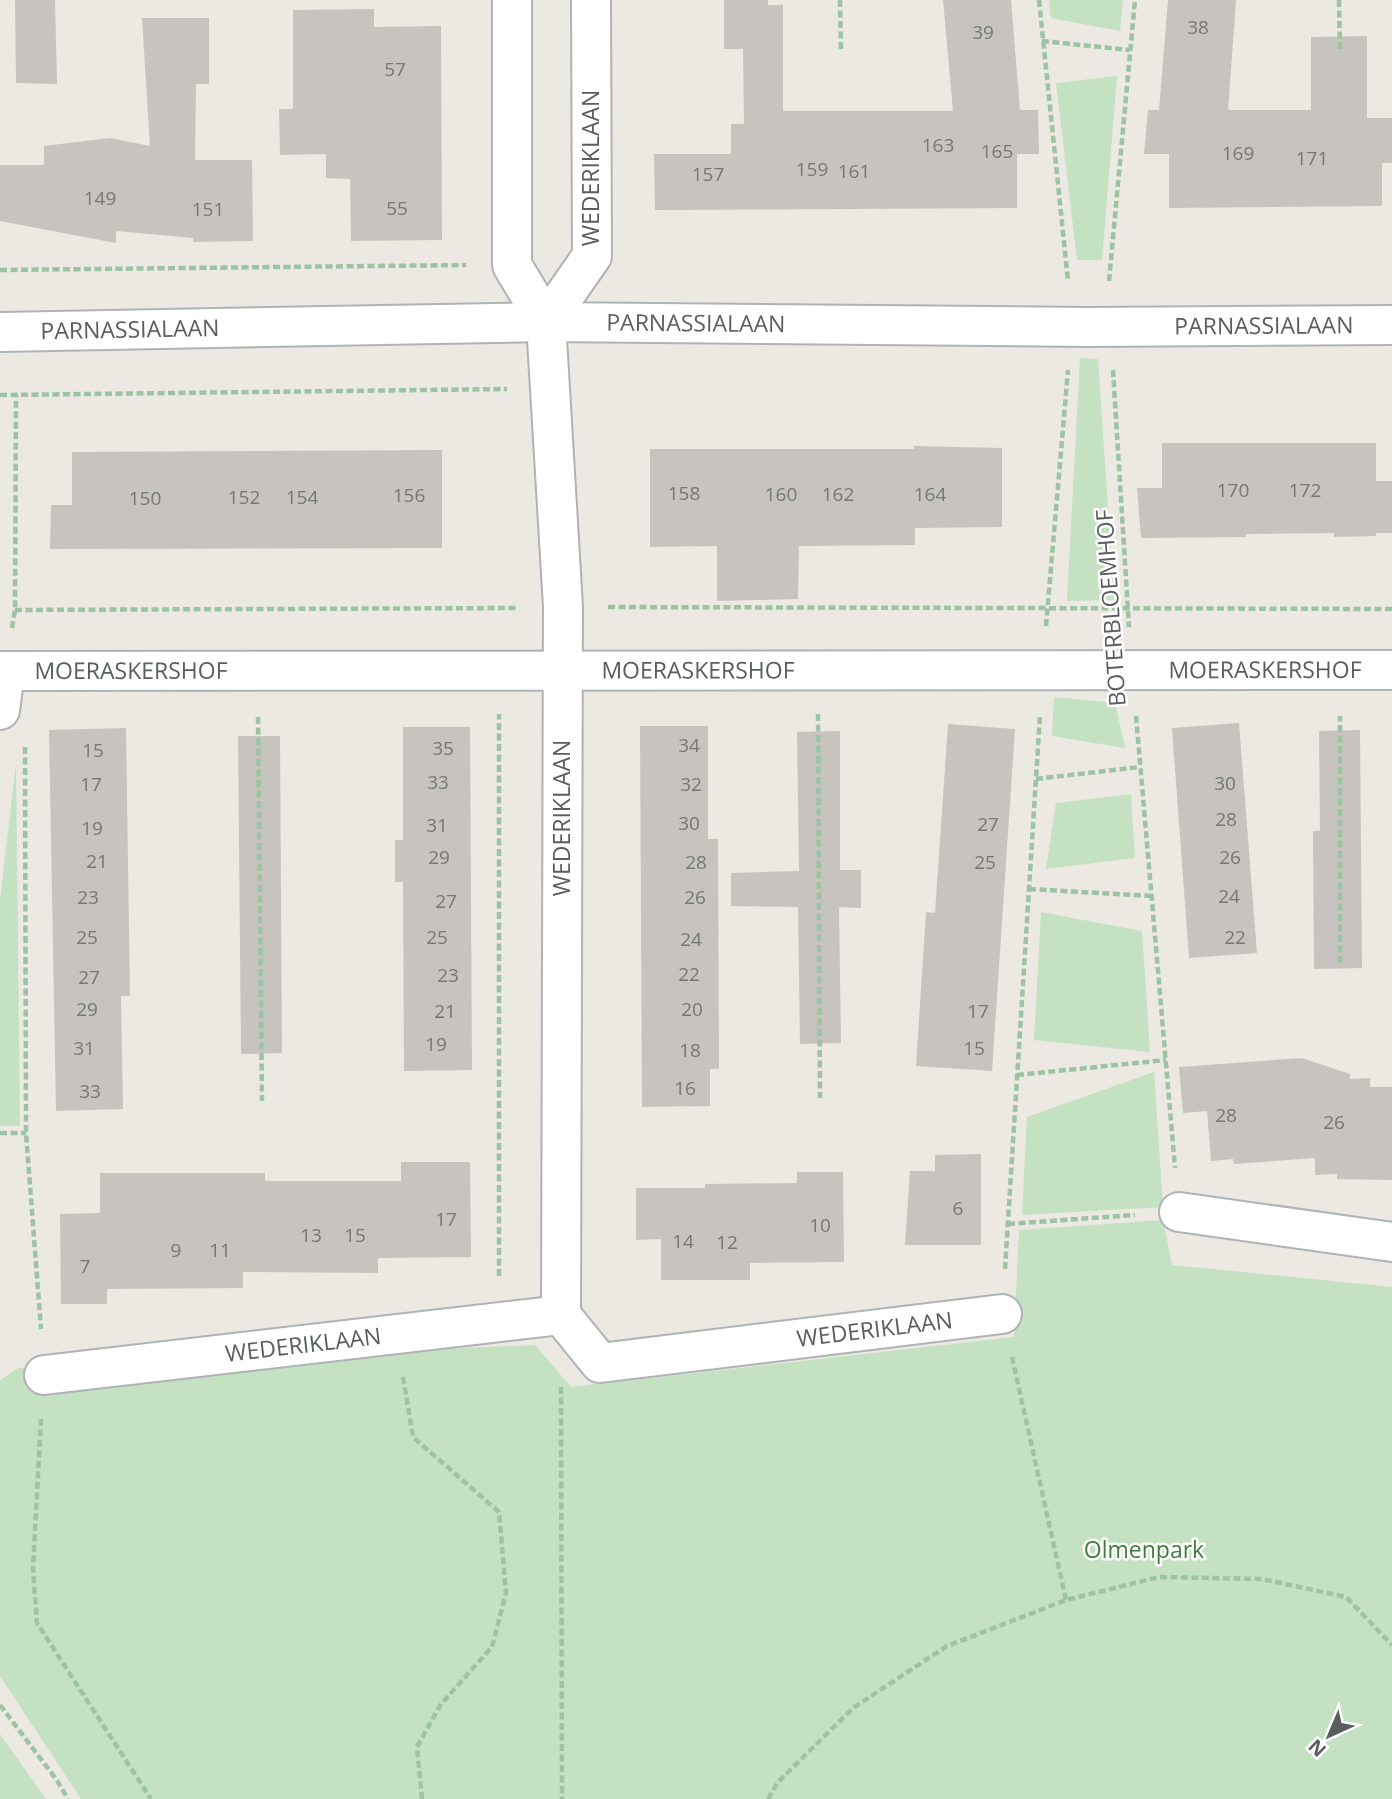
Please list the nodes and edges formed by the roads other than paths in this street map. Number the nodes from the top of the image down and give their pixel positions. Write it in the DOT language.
graph roads {
  1 [pos="512,0"];
  2 [pos="591,0"];
  3 [pos="546,322"];
  4 [pos="1392,325"];
  5 [pos="0,332"];
  6 [pos="1392,670"];
  7 [pos="562,671"];
  8 [pos="2,672"];
  9 [pos="0,710"];
  10 [pos="1179,1212"];
  11 [pos="1392,1242"];
  12 [pos="1002,1314"];
  13 [pos="561,1315"];
  14 [pos="44,1376"];
  1 -- 3 [label="street, WEDERIKLAAN"];
  2 -- 3 [label="street, WEDERIKLAAN"];
  3 -- 4 [label="street, PARNASSIALAAN"];
  3 -- 5 [label="street, PARNASSIALAAN"];
  3 -- 7 [label="street, WEDERIKLAAN"];
  6 -- 7 [label="street, MOERASKERSHOF"];
  7 -- 8 [label="street, MOERASKERSHOF"];
  7 -- 13 [label="street, WEDERIKLAAN"];
  8 -- 9 [label="street"];
  10 -- 11 [label="street"];
  12 -- 13 [label="street, WEDERIKLAAN"];
  13 -- 14 [label="street, WEDERIKLAAN"];
}
